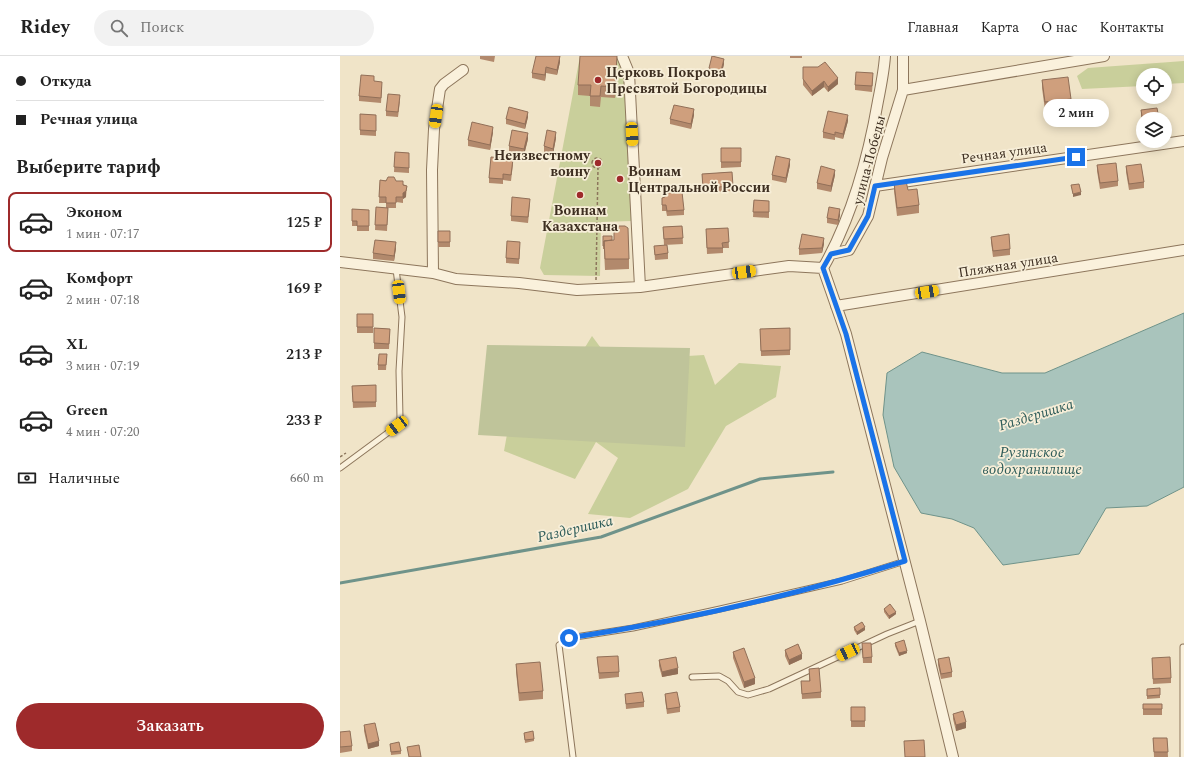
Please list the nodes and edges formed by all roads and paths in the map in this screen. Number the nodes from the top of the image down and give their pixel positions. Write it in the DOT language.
graph roads {
  1 [pos="622,56"];
  2 [pos="885,56"];
  3 [pos="903,56"];
  4 [pos="1104,56"];
  5 [pos="463,70"];
  6 [pos="903,90"];
  7 [pos="1184,141"];
  8 [pos="598,168"];
  9 [pos="875,186"];
  10 [pos="1184,250"];
  11 [pos="831,254"];
  12 [pos="340,262"];
  13 [pos="396,268"];
  14 [pos="823,268"];
  15 [pos="433,273"];
  16 [pos="640,286"];
  17 [pos="596,289"];
  18 [pos="836,306"];
  19 [pos="340,468"];
  20 [pos="905,561"];
  21 [pos="920,621"];
  22 [pos="1183,647"];
  23 [pos="692,677"];
  24 [pos="573,757"];
  25 [pos="953,757"];
  26 [pos="1183,757"];
  1 -- 16 [label="street"];
  2 -- 11 [label="street"];
  3 -- 6 [label="street, улица Победы"];
  4 -- 6 [label="street"];
  5 -- 15 [label="street"];
  6 -- 9 [label="street, улица Победы"];
  7 -- 9 [label="street, Речная улица"];
  8 -- 8 [label="path"];
  8 -- 17 [label="path"];
  9 -- 11 [label="street, улица Победы"];
  10 -- 18 [label="street, Пляжная улица"];
  11 -- 14 [label="street"];
  12 -- 13 [label="street"];
  13 -- 15 [label="street"];
  13 -- 19 [label="lane"];
  14 -- 16 [label="street"];
  14 -- 18 [label="street"];
  15 -- 17 [label="street"];
  16 -- 17 [label="street"];
  18 -- 20 [label="street"];
  20 -- 21 [label="street"];
  20 -- 24 [label="lane"];
  21 -- 23 [label="lane"];
  21 -- 25 [label="street"];
  22 -- 26 [label="lane"];
}
